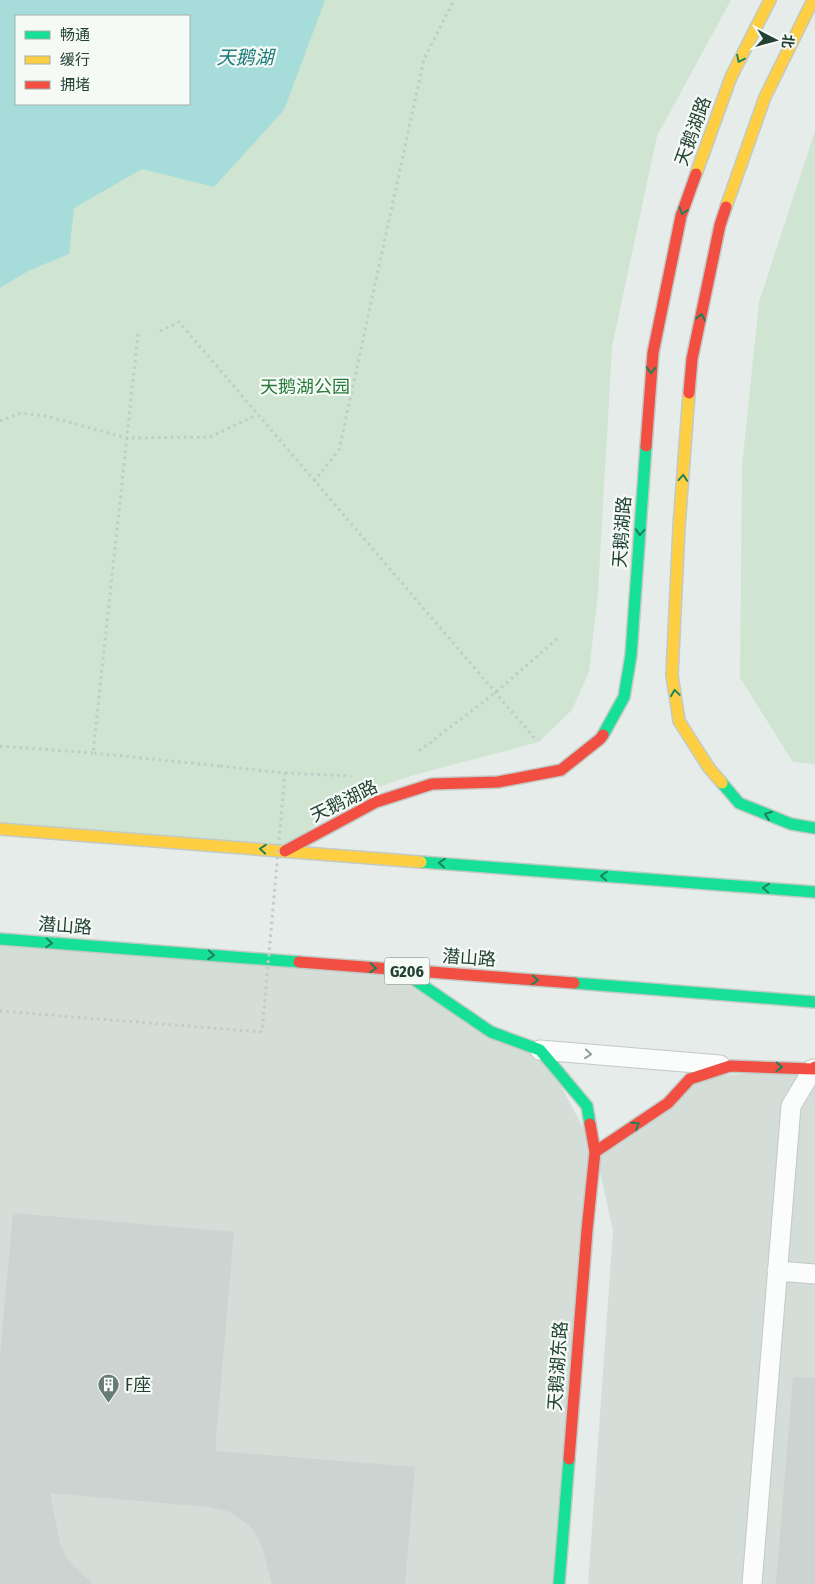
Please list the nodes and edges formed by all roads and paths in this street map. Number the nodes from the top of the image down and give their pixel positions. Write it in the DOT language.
graph roads {
  1 [pos="454,0"];
  2 [pos="770,0"];
  3 [pos="812,0"];
  4 [pos="160,331"];
  5 [pos="138,334"];
  6 [pos="257,415"];
  7 [pos="0,421"];
  8 [pos="127,438"];
  9 [pos="314,481"];
  10 [pos="558,637"];
  11 [pos="495,693"];
  12 [pos="0,746"];
  13 [pos="418,752"];
  14 [pos="93,753"];
  15 [pos="561,770"];
  16 [pos="284,773"];
  17 [pos="353,776"];
  18 [pos="815,828"];
  19 [pos="0,829"];
  20 [pos="285,851"];
  21 [pos="815,892"];
  22 [pos="0,939"];
  23 [pos="400,970"];
  24 [pos="815,1002"];
  25 [pos="0,1011"];
  26 [pos="540,1050"];
  27 [pos="730,1066"];
  28 [pos="814,1068"];
  29 [pos="595,1152"];
  30 [pos="777,1271"];
  31 [pos="815,1274"];
  32 [pos="559,1584"];
  33 [pos="752,1584"];
  1 -- 9 [label="path"];
  2 -- 15 [label="street, 天鹅湖路, one-way"];
  18 -- 3 [label="street, one-way"];
  4 -- 6 [label="path"];
  5 -- 8 [label="path"];
  6 -- 8 [label="path"];
  6 -- 9 [label="path"];
  7 -- 8 [label="path"];
  8 -- 14 [label="path"];
  9 -- 11 [label="path"];
  10 -- 11 [label="path"];
  11 -- 13 [label="path"];
  11 -- 15 [label="path"];
  12 -- 14 [label="path"];
  14 -- 16 [label="path, bridge"];
  15 -- 20 [label="street, 天鹅湖路"];
  16 -- 17 [label="path"];
  16 -- 25 [label="path, bridge"];
  20 -- 19 [label="street, one-way"];
  21 -- 20 [label="street, one-way"];
  22 -- 23 [label="street, 潜山路 / G206, one-way"];
  23 -- 24 [label="street, 潜山路 / G206, one-way"];
  23 -- 26 [label="street"];
  26 -- 27 [label="lane, one-way"];
  26 -- 29 [label="street, 天鹅湖东路"];
  27 -- 28 [label="street, one-way"];
  29 -- 27 [label="street, one-way"];
  28 -- 30 [label="lane"];
  29 -- 32 [label="street, 天鹅湖东路"];
  30 -- 31 [label="lane"];
  30 -- 33 [label="lane"];
}
